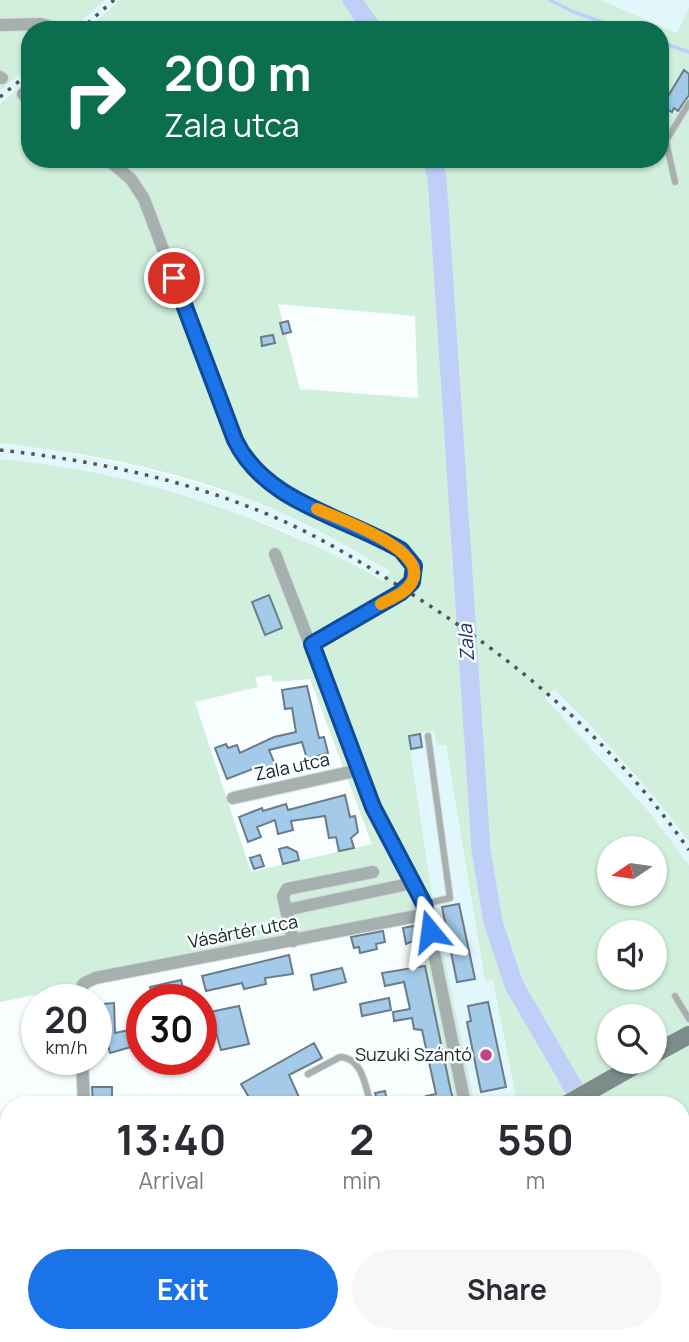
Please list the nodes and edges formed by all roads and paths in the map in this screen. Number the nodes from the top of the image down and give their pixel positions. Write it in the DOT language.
graph roads {
  1 [pos="21,24"];
  2 [pos="0,25"];
  3 [pos="689,103"];
  4 [pos="669,136"];
  5 [pos="669,155"];
  6 [pos="124,168"];
  7 [pos="675,182"];
  8 [pos="275,554"];
  9 [pos="312,644"];
  10 [pos="428,736"];
  11 [pos="359,770"];
  12 [pos="233,798"];
  13 [pos="412,883"];
  14 [pos="375,891"];
  15 [pos="426,909"];
  16 [pos="286,910"];
  17 [pos="293,941"];
  18 [pos="83,984"];
  19 [pos="675,996"];
  20 [pos="689,1019"];
  21 [pos="683,1038"];
  22 [pos="667,1047"];
  23 [pos="308,1073"];
  24 [pos="620,1074"];
  25 [pos="83,1075"];
  26 [pos="84,1096"];
  27 [pos="368,1096"];
  28 [pos="463,1096"];
  29 [pos="581,1096"];
  1 -- 2 [label="street"];
  3 -- 4 [label="lane"];
  5 -- 7 [label="lane"];
  6 -- 9 [label="street"];
  8 -- 9 [label="street, Zala utca"];
  9 -- 11 [label="street, Zala utca"];
  10 -- 15 [label="lane"];
  11 -- 12 [label="street, Zala utca"];
  11 -- 13 [label="street, Zala utca"];
  13 -- 14 [label="street"];
  13 -- 15 [label="street, Zala utca"];
  14 -- 16 [label="street"];
  14 -- 16 [label="street"];
  15 -- 17 [label="street, Vásártér utca"];
  15 -- 28 [label="street, Zala utca"];
  16 -- 17 [label="street"];
  17 -- 18 [label="street, Vásártér utca"];
  19 -- 20 [label="lane"];
  21 -- 22 [label="street"];
  23 -- 27 [label="lane"];
  24 -- 29 [label="street"];
  25 -- 26 [label="street"];
}
